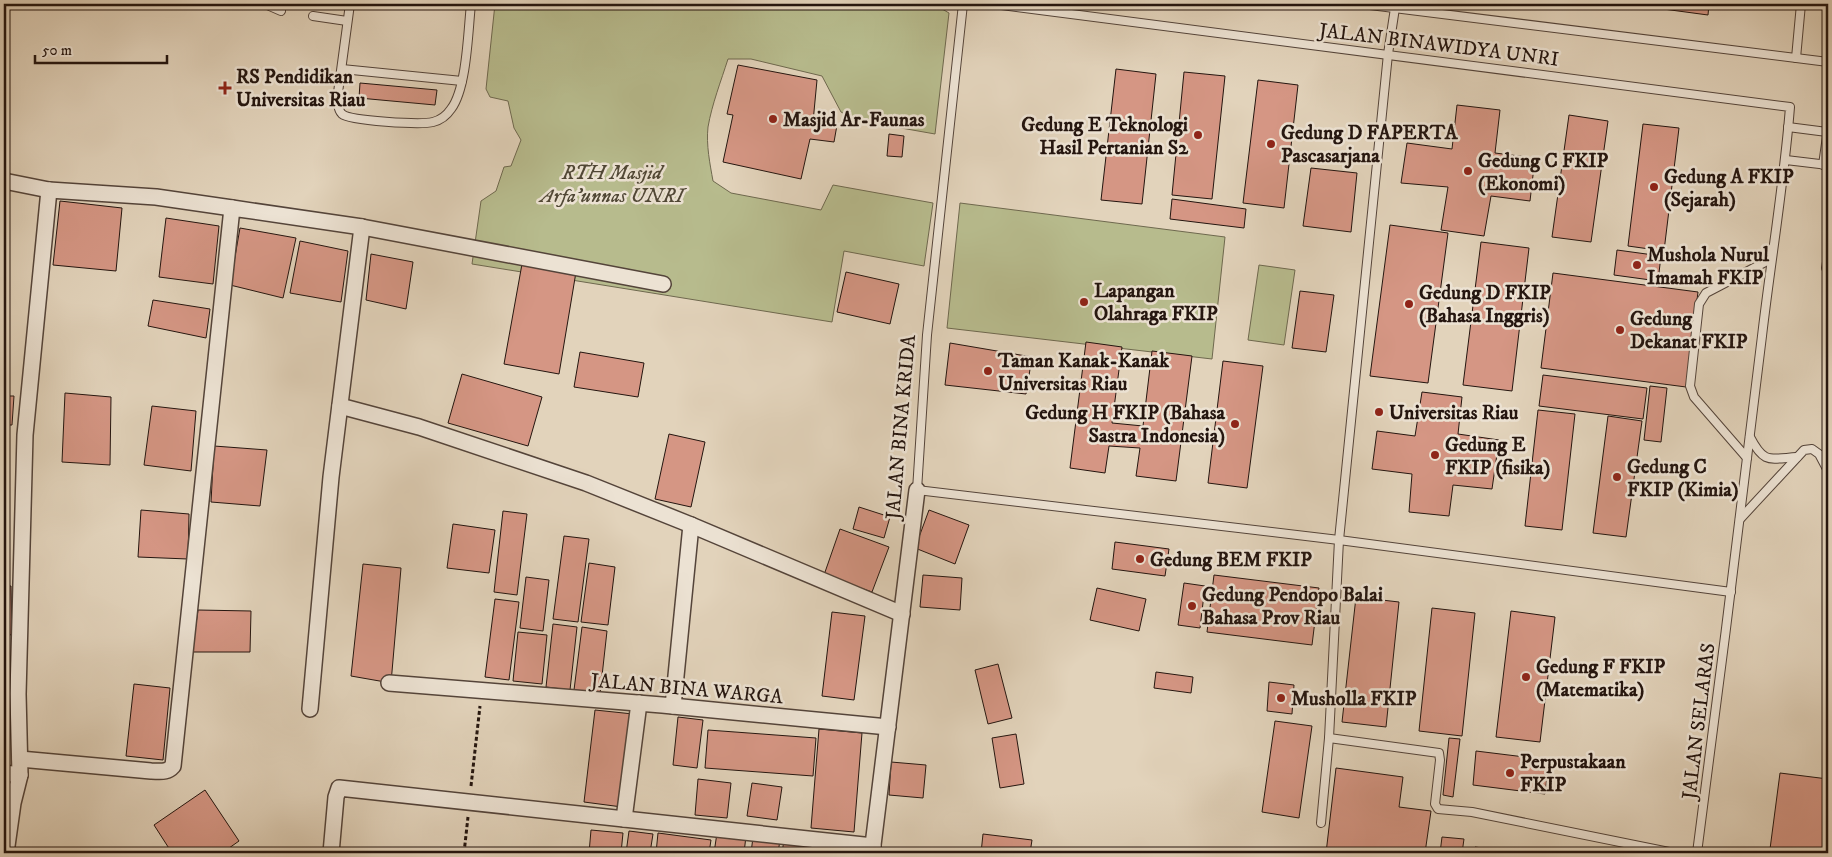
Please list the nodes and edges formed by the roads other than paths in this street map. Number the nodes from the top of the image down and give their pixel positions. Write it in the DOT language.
graph roads {
  1 [pos="265,4"];
  2 [pos="350,4"];
  3 [pos="471,4"];
  4 [pos="963,4"];
  5 [pos="994,4"];
  6 [pos="1362,4"];
  7 [pos="1801,4"];
  8 [pos="1395,8"];
  9 [pos="281,11"];
  10 [pos="312,16"];
  11 [pos="347,21"];
  12 [pos="1388,54"];
  13 [pos="1796,58"];
  14 [pos="1828,62"];
  15 [pos="342,69"];
  16 [pos="462,81"];
  17 [pos="1790,107"];
  18 [pos="1788,127"];
  19 [pos="1828,131"];
  20 [pos="1786,160"];
  21 [pos="1826,165"];
  22 [pos="4,181"];
  23 [pos="49,190"];
  24 [pos="232,208"];
  25 [pos="362,228"];
  26 [pos="1828,256"];
  27 [pos="1771,259"];
  28 [pos="1826,268"];
  29 [pos="662,284"];
  30 [pos="340,406"];
  31 [pos="1750,436"];
  32 [pos="1797,457"];
  33 [pos="1747,458"];
  34 [pos="1828,471"];
  35 [pos="917,490"];
  36 [pos="1740,519"];
  37 [pos="692,525"];
  38 [pos="1339,540"];
  39 [pos="1731,592"];
  40 [pos="902,614"];
  41 [pos="389,683"];
  42 [pos="639,703"];
  43 [pos="673,706"];
  44 [pos="310,709"];
  45 [pos="888,727"];
  46 [pos="1328,738"];
  47 [pos="20,759"];
  48 [pos="4,773"];
  49 [pos="20,775"];
  50 [pos="624,819"];
  51 [pos="1321,823"];
  52 [pos="873,850"];
  53 [pos="6,853"];
  54 [pos="332,853"];
  55 [pos="1674,853"];
  56 [pos="1697,853"];
  1 -- 9 [label="lane"];
  2 -- 11 [label="lane"];
  3 -- 16 [label="lane"];
  4 -- 35 [label="lane, JALAN BINA KRIDA"];
  5 -- 12 [label="lane, JALAN BINAWIDYA UNRI"];
  6 -- 8 [label="lane, JALAN BINAWIDYA UNRI"];
  7 -- 13 [label="lane"];
  8 -- 12 [label="lane"];
  8 -- 13 [label="lane, JALAN BINAWIDYA UNRI"];
  10 -- 11 [label="lane"];
  11 -- 15 [label="lane"];
  12 -- 17 [label="lane, JALAN BINAWIDYA UNRI"];
  12 -- 38 [label="lane"];
  13 -- 14 [label="lane, JALAN BINAWIDYA UNRI"];
  15 -- 16 [label="lane"];
  15 -- 16 [label="lane"];
  17 -- 18 [label="lane, JALAN SELARAS"];
  18 -- 19 [label="lane"];
  18 -- 20 [label="lane, JALAN SELARAS"];
  19 -- 21 [label="lane"];
  20 -- 21 [label="lane"];
  20 -- 27 [label="lane, JALAN SELARAS"];
  22 -- 23 [label="street"];
  23 -- 24 [label="street"];
  23 -- 47 [label="street"];
  24 -- 25 [label="street"];
  24 -- 47 [label="street"];
  25 -- 29 [label="street"];
  25 -- 30 [label="street"];
  26 -- 28 [label="lane"];
  27 -- 31 [label="lane, JALAN SELARAS"];
  27 -- 33 [label="lane"];
  30 -- 37 [label="street"];
  30 -- 44 [label="street"];
  31 -- 32 [label="lane"];
  31 -- 33 [label="lane, JALAN SELARAS"];
  32 -- 34 [label="lane"];
  32 -- 36 [label="lane"];
  33 -- 36 [label="lane, JALAN SELARAS"];
  35 -- 38 [label="lane"];
  35 -- 40 [label="street, JALAN BINA KRIDA"];
  36 -- 39 [label="lane, JALAN SELARAS"];
  37 -- 40 [label="street"];
  37 -- 43 [label="street"];
  38 -- 39 [label="lane"];
  38 -- 46 [label="lane"];
  39 -- 56 [label="lane, JALAN SELARAS"];
  40 -- 45 [label="street, JALAN BINA KRIDA"];
  41 -- 42 [label="street, JALAN BINA WARGA"];
  42 -- 43 [label="street, JALAN BINA WARGA"];
  42 -- 50 [label="street"];
  43 -- 45 [label="street, JALAN BINA WARGA"];
  45 -- 52 [label="street, JALAN BINA KRIDA"];
  46 -- 51 [label="lane"];
  46 -- 55 [label="lane"];
  47 -- 49 [label="street"];
  48 -- 49 [label="street"];
  49 -- 53 [label="street"];
  50 -- 52 [label="street"];
  50 -- 54 [label="street"];
}
